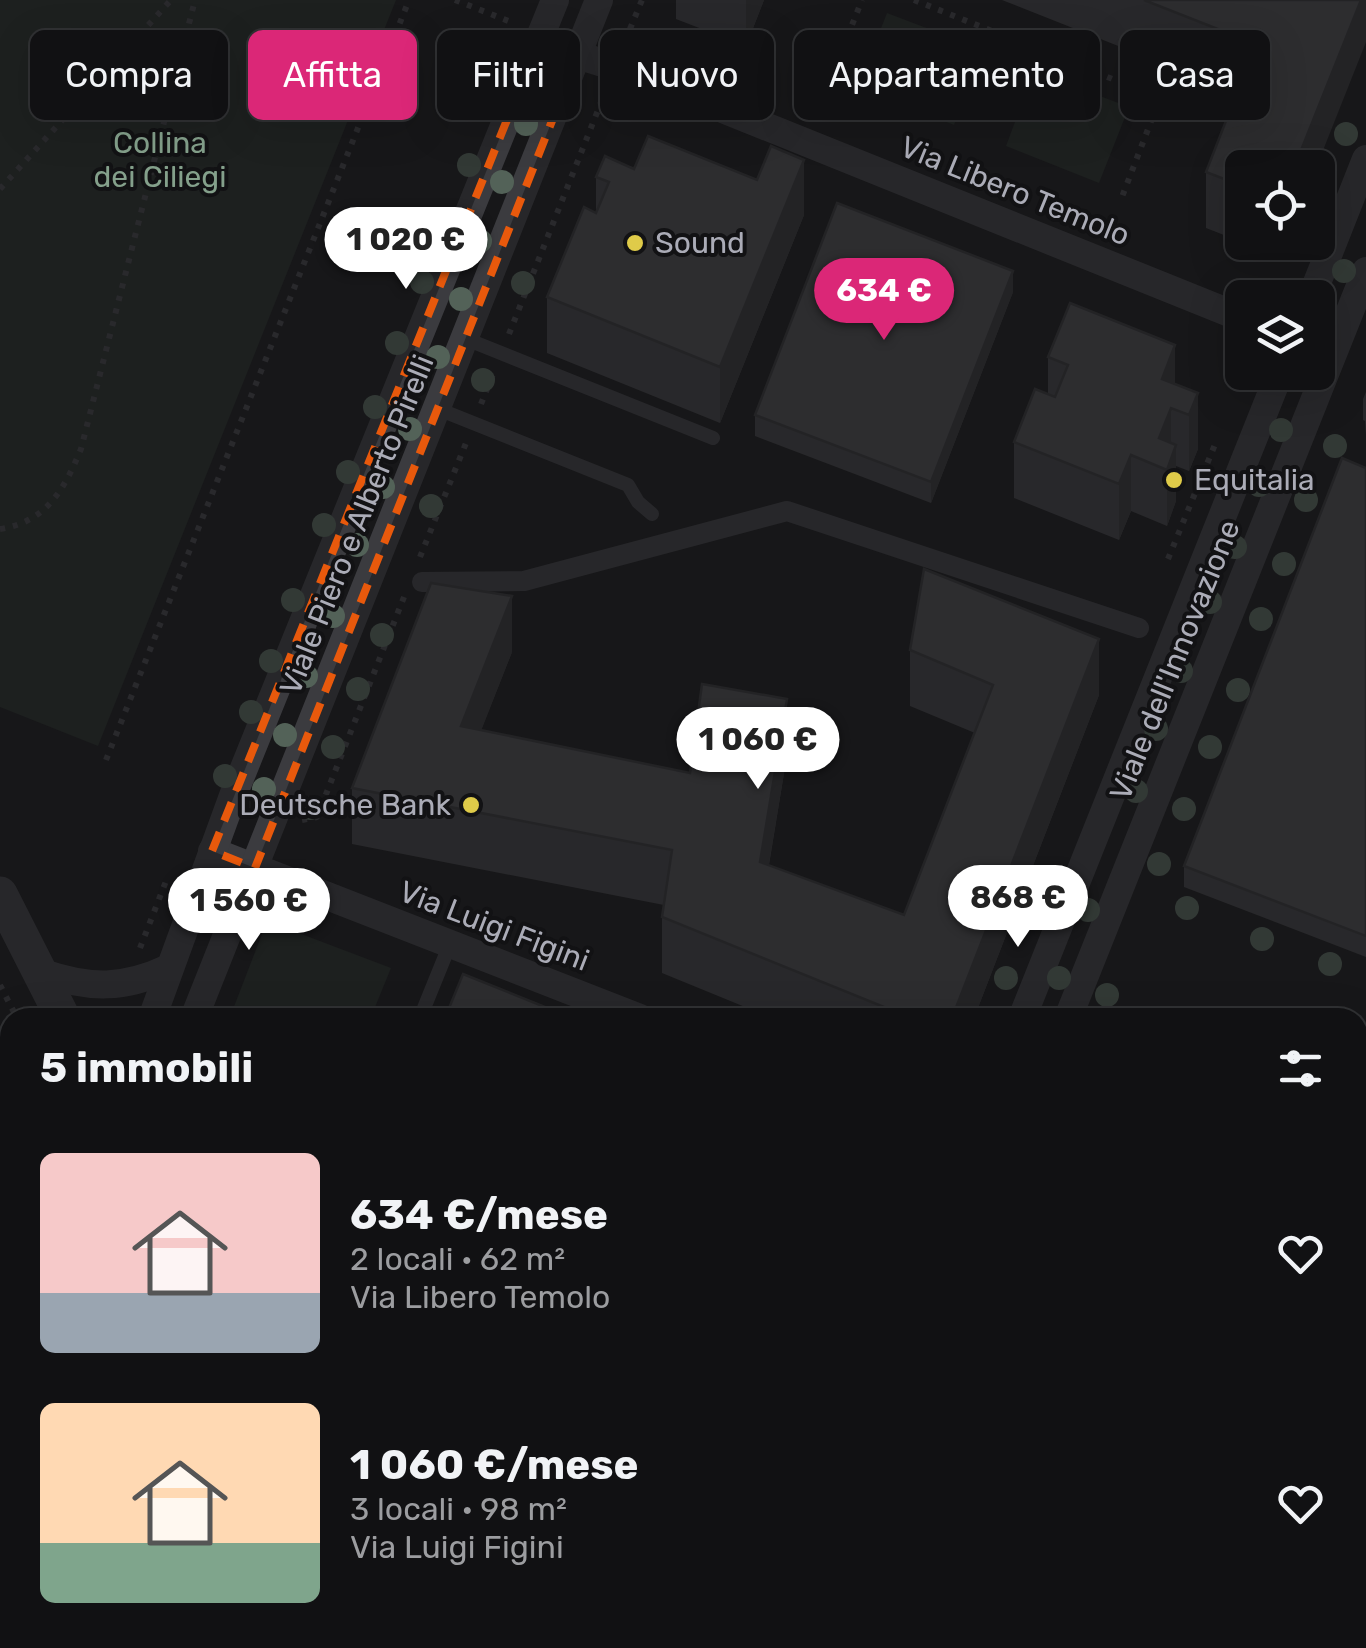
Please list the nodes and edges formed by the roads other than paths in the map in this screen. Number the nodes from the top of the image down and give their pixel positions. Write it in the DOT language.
graph roads {
  1 [pos="555,0"];
  2 [pos="600,0"];
  3 [pos="543,30"];
  4 [pos="580,50"];
  5 [pos="580,59"];
  6 [pos="507,120"];
  7 [pos="552,120"];
  8 [pos="1366,159"];
  9 [pos="1366,271"];
  10 [pos="1318,280"];
  11 [pos="1225,311"];
  12 [pos="1335,333"];
  13 [pos="466,338"];
  14 [pos="1273,390"];
  15 [pos="1311,390"];
  16 [pos="438,409"];
  17 [pos="713,438"];
  18 [pos="652,514"];
  19 [pos="416,578"];
  20 [pos="1139,628"];
  21 [pos="212,851"];
  22 [pos="255,868"];
  23 [pos="0,894"];
  24 [pos="450,944"];
  25 [pos="169,968"];
  26 [pos="43,973"];
  27 [pos="59,1008"];
  28 [pos="155,1008"];
  29 [pos="198,1008"];
  30 [pos="424,1008"];
  31 [pos="614,1008"];
  32 [pos="1026,1008"];
  33 [pos="1072,1008"];
  1 -- 3 [label="street, Viale Piero e Alberto Pirelli"];
  2 -- 4 [label="street, Viale Piero e Alberto Pirelli"];
  5 -- 11 [label="street, Via Libero Temolo"];
  6 -- 21 [label="street, Viale Piero e Alberto Pirelli"];
  7 -- 13 [label="street, Viale Piero e Alberto Pirelli"];
  8 -- 10 [label="street"];
  9 -- 12 [label="street, Viale dell'Innovazione"];
  13 -- 16 [label="street, Viale Piero e Alberto Pirelli"];
  13 -- 17 [label="lane"];
  14 -- 32 [label="street, Viale dell'Innovazione"];
  15 -- 33 [label="street, Viale dell'Innovazione"];
  16 -- 18 [label="lane"];
  16 -- 22 [label="street, Viale Piero e Alberto Pirelli"];
  19 -- 20 [label="street"];
  21 -- 22 [label="street, Via Luigi Figini"];
  21 -- 25 [label="street, Viale Piero e Alberto Pirelli"];
  22 -- 24 [label="street, Via Luigi Figini"];
  22 -- 29 [label="street, Viale Piero e Alberto Pirelli"];
  23 -- 26 [label="street"];
  24 -- 30 [label="lane"];
  24 -- 31 [label="street, Via Luigi Figini"];
  25 -- 26 [label="street"];
  25 -- 28 [label="street, Viale Piero e Alberto Pirelli"];
  26 -- 27 [label="street"];
}
